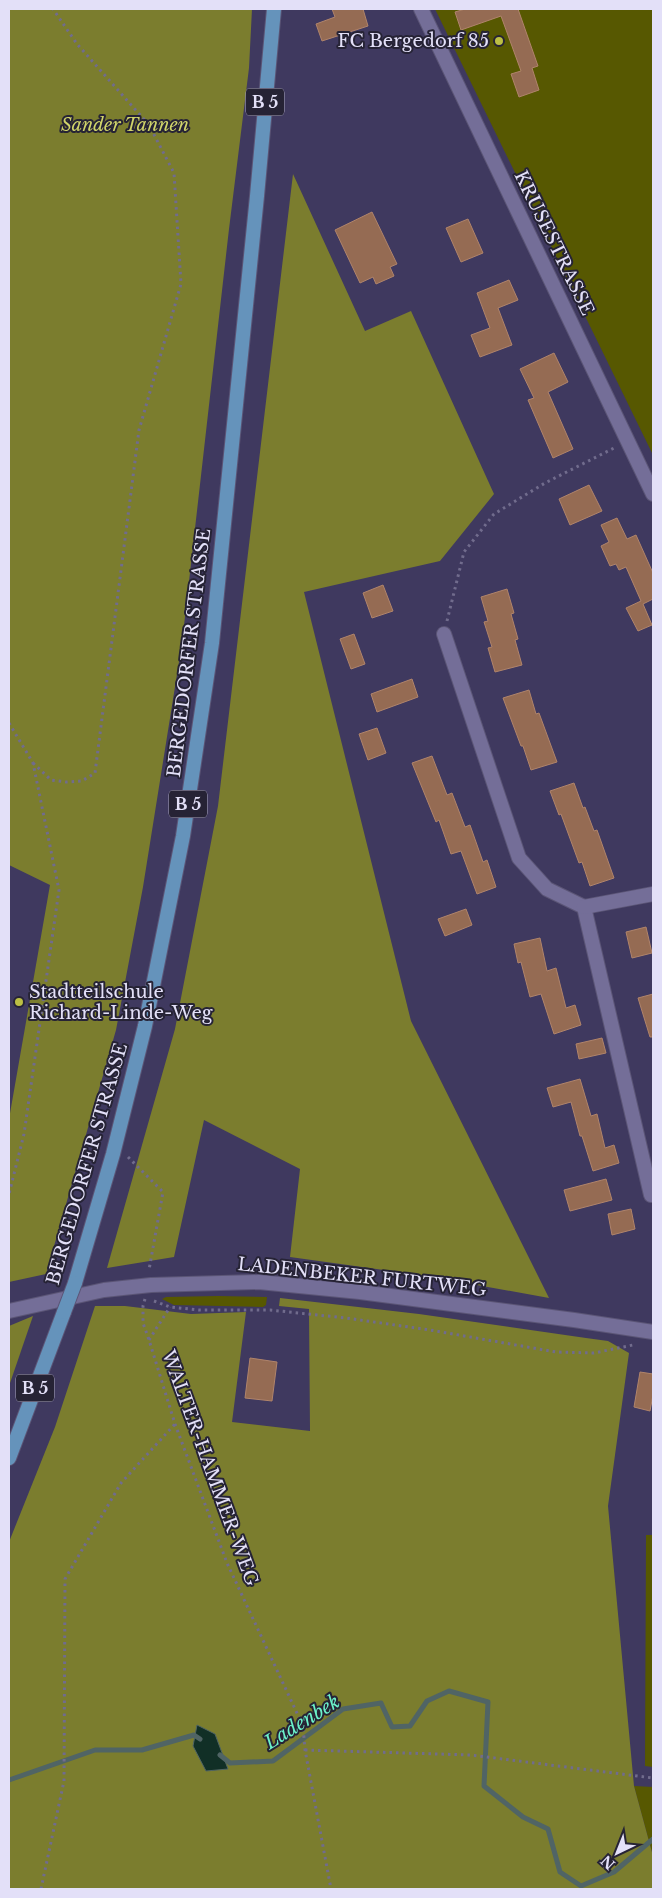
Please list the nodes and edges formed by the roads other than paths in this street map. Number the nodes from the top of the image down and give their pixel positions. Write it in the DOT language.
graph roads {
  1 [pos="274,9"];
  2 [pos="421,9"];
  3 [pos="650,476"];
  4 [pos="653,494"];
  5 [pos="444,634"];
  6 [pos="653,894"];
  7 [pos="584,907"];
  8 [pos="651,1194"];
  9 [pos="9,1311"];
  10 [pos="653,1332"];
  11 [pos="9,1458"];
  1 -- 11 [label="main road, BERGEDORFER STRASSE / B 5, bridge"];
  2 -- 3 [label="street, KRUSESTRASSE"];
  3 -- 4 [label="street, KRUSESTRASSE"];
  5 -- 7 [label="street"];
  6 -- 7 [label="street"];
  7 -- 8 [label="street"];
  9 -- 10 [label="street, LADENBEKER FURTWEG"];
}
